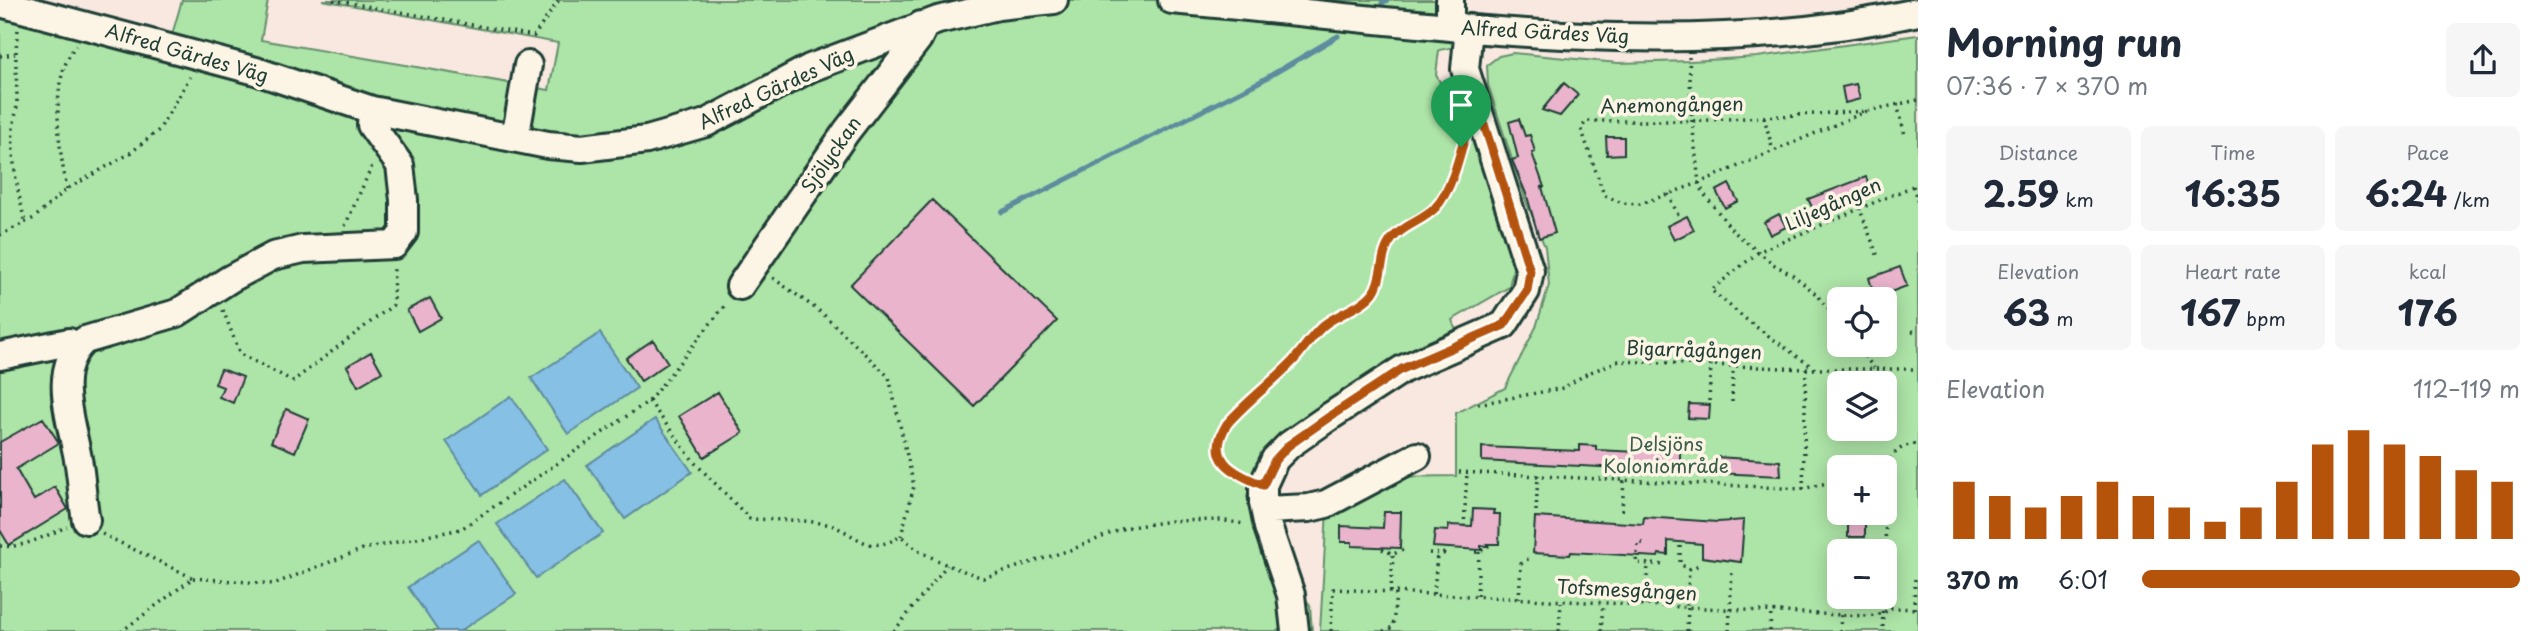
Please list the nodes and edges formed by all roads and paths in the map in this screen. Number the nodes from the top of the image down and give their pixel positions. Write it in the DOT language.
graph roads {
  1 [pos="332,0"];
  2 [pos="559,0"];
  3 [pos="1054,0"];
  4 [pos="1172,0"];
  5 [pos="1450,0"];
  6 [pos="1213,2"];
  7 [pos="11,6"];
  8 [pos="1918,12"];
  9 [pos="921,25"];
  10 [pos="93,27"];
  11 [pos="1460,27"];
  12 [pos="1686,37"];
  13 [pos="15,54"];
  14 [pos="0,56"];
  15 [pos="202,57"];
  16 [pos="528,65"];
  17 [pos="1918,100"];
  18 [pos="1897,104"];
  19 [pos="1479,108"];
  20 [pos="372,110"];
  21 [pos="1867,111"];
  22 [pos="1764,117"];
  23 [pos="1692,121"];
  24 [pos="1905,135"];
  25 [pos="513,137"];
  26 [pos="384,142"];
  27 [pos="1773,151"];
  28 [pos="1699,183"];
  29 [pos="1915,185"];
  30 [pos="67,189"];
  31 [pos="1668,194"];
  32 [pos="1918,203"];
  33 [pos="1858,207"];
  34 [pos="1678,215"];
  35 [pos="24,222"];
  36 [pos="0,235"];
  37 [pos="394,245"];
  38 [pos="334,249"];
  39 [pos="1760,251"];
  40 [pos="1878,257"];
  41 [pos="747,275"];
  42 [pos="215,289"];
  43 [pos="1827,308"];
  44 [pos="1912,331"];
  45 [pos="1918,333"];
  46 [pos="76,347"];
  47 [pos="0,356"];
  48 [pos="1866,357"];
  49 [pos="1711,365"];
  50 [pos="1733,366"];
  51 [pos="1806,369"];
  52 [pos="1816,369"];
  53 [pos="1875,369"];
  54 [pos="1918,369"];
  55 [pos="649,401"];
  56 [pos="1709,401"];
  57 [pos="1732,402"];
  58 [pos="1478,404"];
  59 [pos="1918,444"];
  60 [pos="1894,455"];
  61 [pos="1417,456"];
  62 [pos="1460,472"];
  63 [pos="1467,472"];
  64 [pos="1538,475"];
  65 [pos="1624,480"];
  66 [pos="1827,483"];
  67 [pos="1803,489"];
  68 [pos="1265,507"];
  69 [pos="1536,511"];
  70 [pos="1622,511"];
  71 [pos="86,520"];
  72 [pos="1464,527"];
  73 [pos="901,536"];
  74 [pos="1643,543"];
  75 [pos="1490,545"];
  76 [pos="0,546"];
  77 [pos="1680,546"];
  78 [pos="1382,549"];
  79 [pos="1404,550"];
  80 [pos="1447,550"];
  81 [pos="1394,554"];
  82 [pos="1429,554"];
  83 [pos="1437,554"];
  84 [pos="1532,556"];
  85 [pos="1648,564"];
  86 [pos="1702,564"];
  87 [pos="947,565"];
  88 [pos="1666,565"];
  89 [pos="1689,569"];
  90 [pos="1732,570"];
  91 [pos="1915,577"];
  92 [pos="193,578"];
  93 [pos="1393,592"];
  94 [pos="1434,594"];
  95 [pos="1477,596"];
  96 [pos="1519,599"];
  97 [pos="1560,601"];
  98 [pos="1603,603"];
  99 [pos="1646,605"];
  100 [pos="1688,607"];
  101 [pos="1883,609"];
  102 [pos="1916,609"];
  103 [pos="1730,610"];
  104 [pos="1771,612"];
  105 [pos="1883,613"];
  106 [pos="1841,615"];
  107 [pos="122,631"];
  108 [pos="894,631"];
  109 [pos="1295,631"];
  110 [pos="1331,631"];
  111 [pos="1383,631"];
  112 [pos="1559,631"];
  113 [pos="1601,631"];
  114 [pos="1687,631"];
  115 [pos="1729,631"];
  116 [pos="1770,631"];
  117 [pos="1840,631"];
  118 [pos="1883,631"];
  1 -- 2 [label="path"];
  3 -- 9 [label="street, Alfred Gärdes Väg"];
  4 -- 6 [label="street, Alfred Gärdes Väg"];
  5 -- 11 [label="street"];
  6 -- 11 [label="street, Alfred Gärdes Väg"];
  7 -- 10 [label="street, Alfred Gärdes Väg"];
  7 -- 13 [label="path"];
  8 -- 12 [label="street, Alfred Gärdes Väg"];
  9 -- 25 [label="street, Alfred Gärdes Väg"];
  9 -- 41 [label="street, Sjölyckan"];
  10 -- 15 [label="street, Alfred Gärdes Väg"];
  10 -- 30 [label="path"];
  11 -- 12 [label="street, Alfred Gärdes Väg"];
  11 -- 19 [label="street"];
  12 -- 23 [label="path"];
  13 -- 14 [label="path"];
  13 -- 35 [label="path"];
  15 -- 20 [label="street, Alfred Gärdes Väg"];
  15 -- 30 [label="path"];
  16 -- 25 [label="street"];
  17 -- 18 [label="path, Anemongången"];
  18 -- 21 [label="path, Anemongången"];
  18 -- 24 [label="path"];
  19 -- 68 [label="path"];
  19 -- 68 [label="street"];
  20 -- 25 [label="street, Alfred Gärdes Väg"];
  20 -- 26 [label="street"];
  21 -- 22 [label="path, Anemongången"];
  21 -- 27 [label="path, Anemongången"];
  22 -- 23 [label="path, Anemongången"];
  22 -- 27 [label="path"];
  23 -- 28 [label="path"];
  23 -- 31 [label="path, Anemongången"];
  26 -- 37 [label="street"];
  26 -- 38 [label="path"];
  27 -- 28 [label="path, Anemongången"];
  28 -- 31 [label="path, Anemongången"];
  28 -- 39 [label="path"];
  29 -- 32 [label="path"];
  29 -- 33 [label="path, Liljegången"];
  30 -- 35 [label="path"];
  31 -- 34 [label="path"];
  33 -- 39 [label="path, Liljegången"];
  33 -- 40 [label="path"];
  35 -- 36 [label="path"];
  37 -- 38 [label="street"];
  37 -- 42 [label="path"];
  38 -- 42 [label="street"];
  39 -- 43 [label="path"];
  39 -- 52 [label="path, Liljegången"];
  41 -- 55 [label="path"];
  41 -- 73 [label="path"];
  42 -- 46 [label="street"];
  44 -- 45 [label="path"];
  46 -- 47 [label="street"];
  46 -- 71 [label="street"];
  48 -- 53 [label="path"];
  49 -- 50 [label="path, Bigarrågången"];
  49 -- 56 [label="path"];
  49 -- 58 [label="path, Bigarrågången"];
  50 -- 51 [label="path, Bigarrågången"];
  50 -- 57 [label="path"];
  51 -- 52 [label="path, Bigarrågången"];
  51 -- 67 [label="path"];
  52 -- 53 [label="path, Bigarrågången"];
  53 -- 54 [label="path, Bigarrågången"];
  55 -- 73 [label="path"];
  55 -- 92 [label="path"];
  59 -- 60 [label="path"];
  61 -- 68 [label="street"];
  62 -- 63 [label="path"];
  63 -- 64 [label="path"];
  63 -- 72 [label="path"];
  64 -- 65 [label="path"];
  64 -- 69 [label="path"];
  65 -- 67 [label="path"];
  65 -- 70 [label="path"];
  66 -- 67 [label="path"];
  68 -- 87 [label="path"];
  68 -- 109 [label="street"];
  71 -- 76 [label="path"];
  71 -- 92 [label="path"];
  73 -- 87 [label="path"];
  74 -- 85 [label="path"];
  75 -- 95 [label="path"];
  77 -- 89 [label="path"];
  78 -- 81 [label="path"];
  79 -- 81 [label="path"];
  80 -- 83 [label="path"];
  81 -- 93 [label="path"];
  82 -- 83 [label="path"];
  83 -- 94 [label="path"];
  84 -- 96 [label="path"];
  85 -- 88 [label="path"];
  85 -- 99 [label="path"];
  86 -- 89 [label="path"];
  87 -- 108 [label="path"];
  89 -- 100 [label="path"];
  90 -- 103 [label="path"];
  91 -- 102 [label="path"];
  92 -- 107 [label="path"];
  93 -- 94 [label="path, Tofsmesgången"];
  93 -- 110 [label="path, Tofsmesgången"];
  93 -- 111 [label="path"];
  94 -- 95 [label="path, Tofsmesgången"];
  95 -- 96 [label="path, Tofsmesgången"];
  96 -- 97 [label="path, Tofsmesgången"];
  97 -- 98 [label="path, Tofsmesgången"];
  97 -- 112 [label="path"];
  98 -- 99 [label="path, Tofsmesgången"];
  98 -- 113 [label="path"];
  99 -- 100 [label="path, Tofsmesgången"];
  100 -- 103 [label="path, Tofsmesgången"];
  100 -- 114 [label="path"];
  101 -- 105 [label="path"];
  102 -- 105 [label="path, Tofsmesgången"];
  103 -- 104 [label="path, Tofsmesgången"];
  103 -- 115 [label="path"];
  104 -- 106 [label="path, Tofsmesgången"];
  104 -- 116 [label="path"];
  105 -- 106 [label="path, Tofsmesgången"];
  105 -- 118 [label="path"];
  106 -- 117 [label="path"];
}
